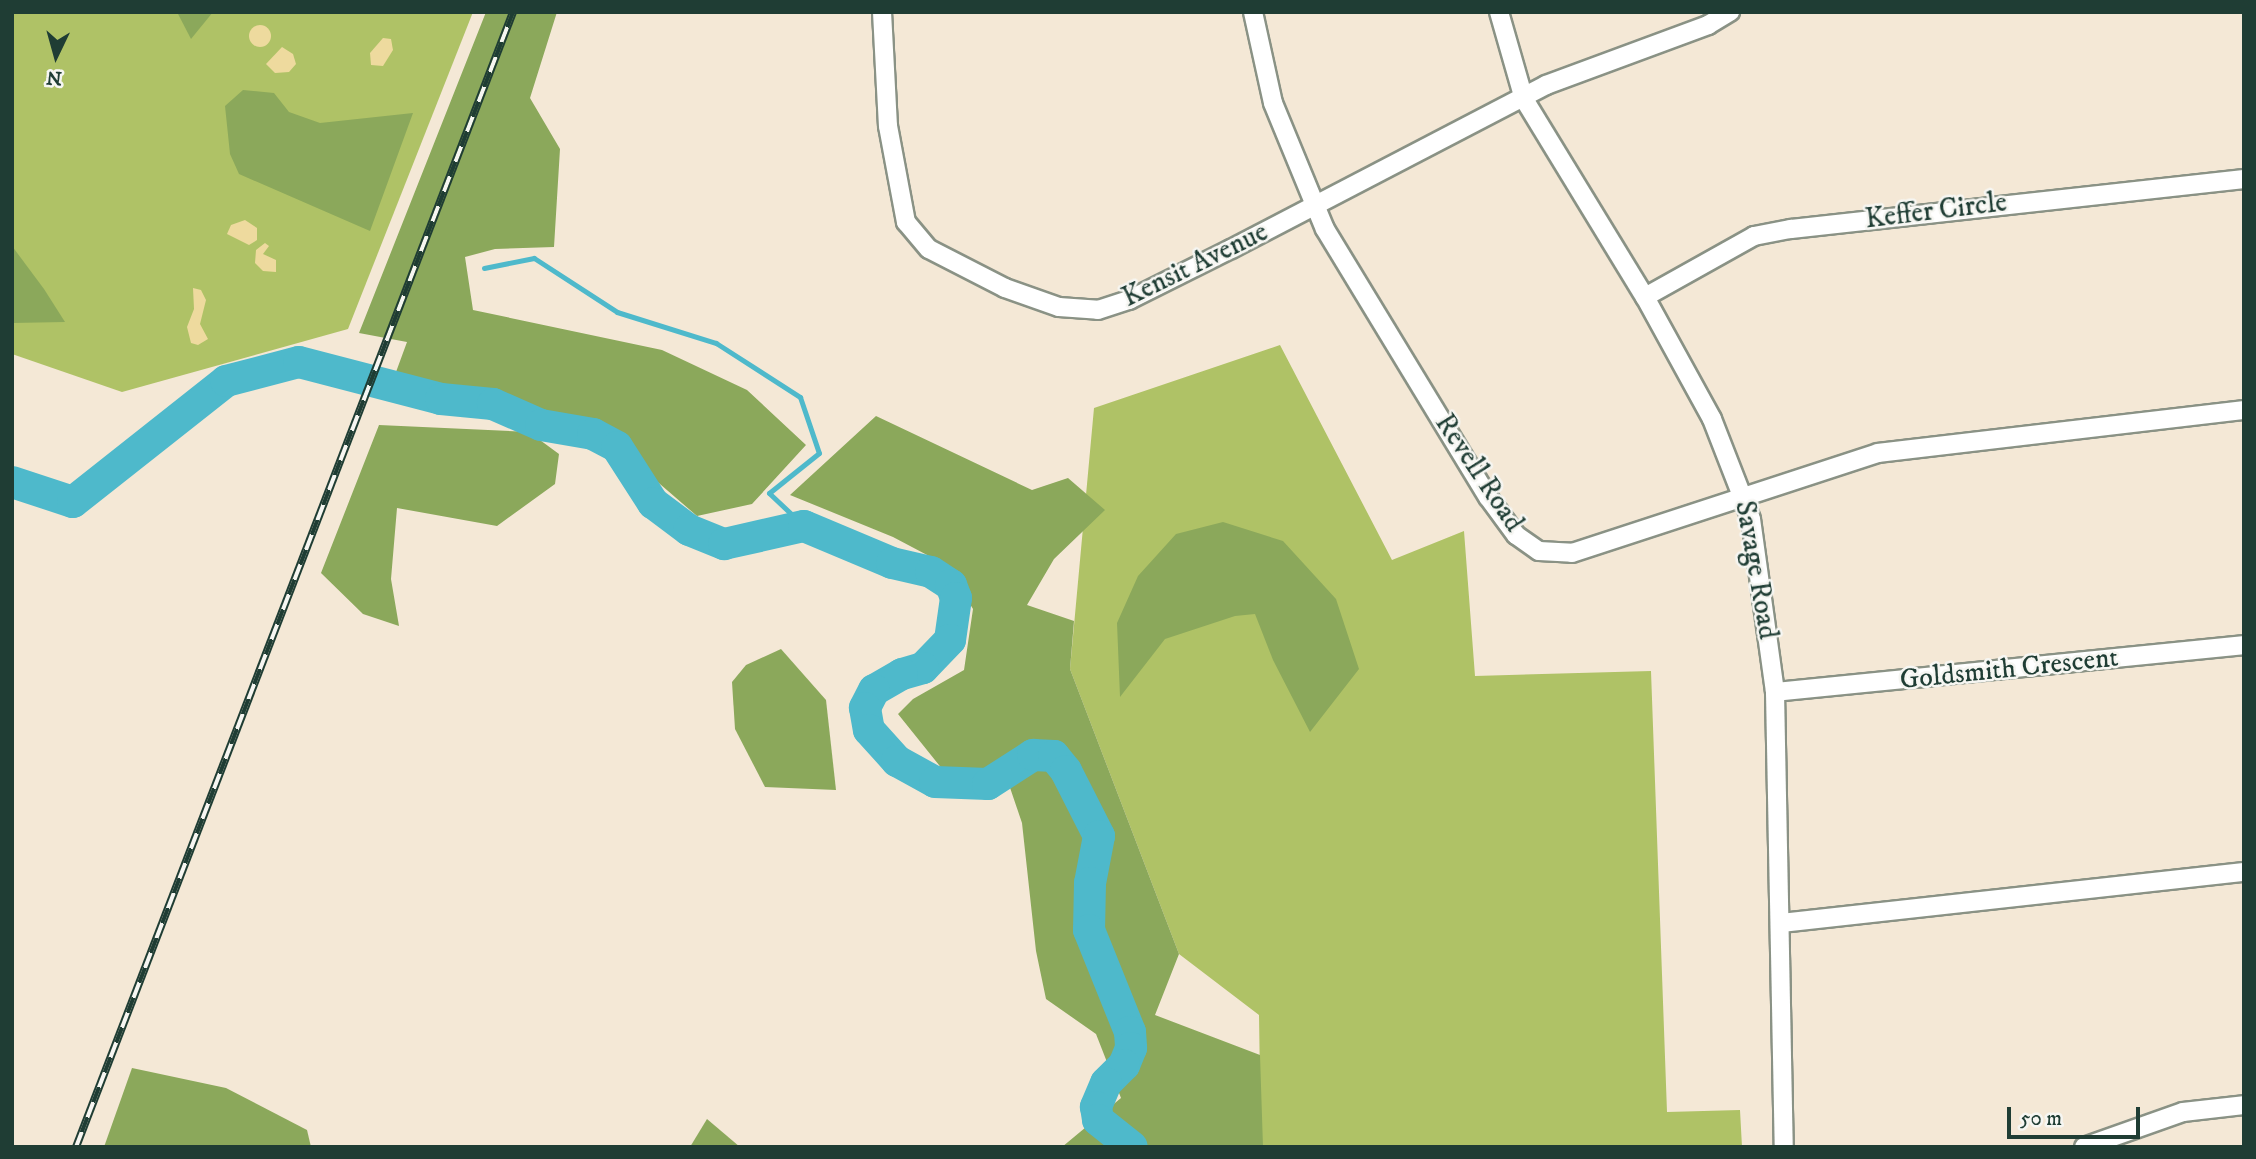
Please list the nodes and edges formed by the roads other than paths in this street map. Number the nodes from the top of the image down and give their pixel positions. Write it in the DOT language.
graph roads {
  1 [pos="882,12"];
  2 [pos="1253,12"];
  3 [pos="1499,12"];
  4 [pos="1730,12"];
  5 [pos="1524,99"];
  6 [pos="2244,179"];
  7 [pos="1315,205"];
  8 [pos="1645,297"];
  9 [pos="2244,410"];
  10 [pos="1744,495"];
  11 [pos="2244,645"];
  12 [pos="1775,692"];
  13 [pos="2244,872"];
  14 [pos="1781,923"];
  15 [pos="2244,1105"];
  16 [pos="1784,1147"];
  17 [pos="2084,1147"];
  1 -- 7 [label="street, Kensit Avenue"];
  2 -- 7 [label="street, Revell Road"];
  3 -- 5 [label="street, Savage Road"];
  4 -- 5 [label="street, Kensit Avenue"];
  5 -- 7 [label="street, Kensit Avenue"];
  5 -- 8 [label="street, Savage Road"];
  6 -- 8 [label="street, Keffer Circle"];
  7 -- 10 [label="street, Revell Road"];
  8 -- 10 [label="street, Savage Road"];
  9 -- 10 [label="street"];
  10 -- 12 [label="street, Savage Road"];
  11 -- 12 [label="street, Goldsmith Crescent"];
  12 -- 14 [label="street, Savage Road"];
  13 -- 14 [label="street"];
  14 -- 16 [label="street, Savage Road"];
  15 -- 17 [label="street"];
}
